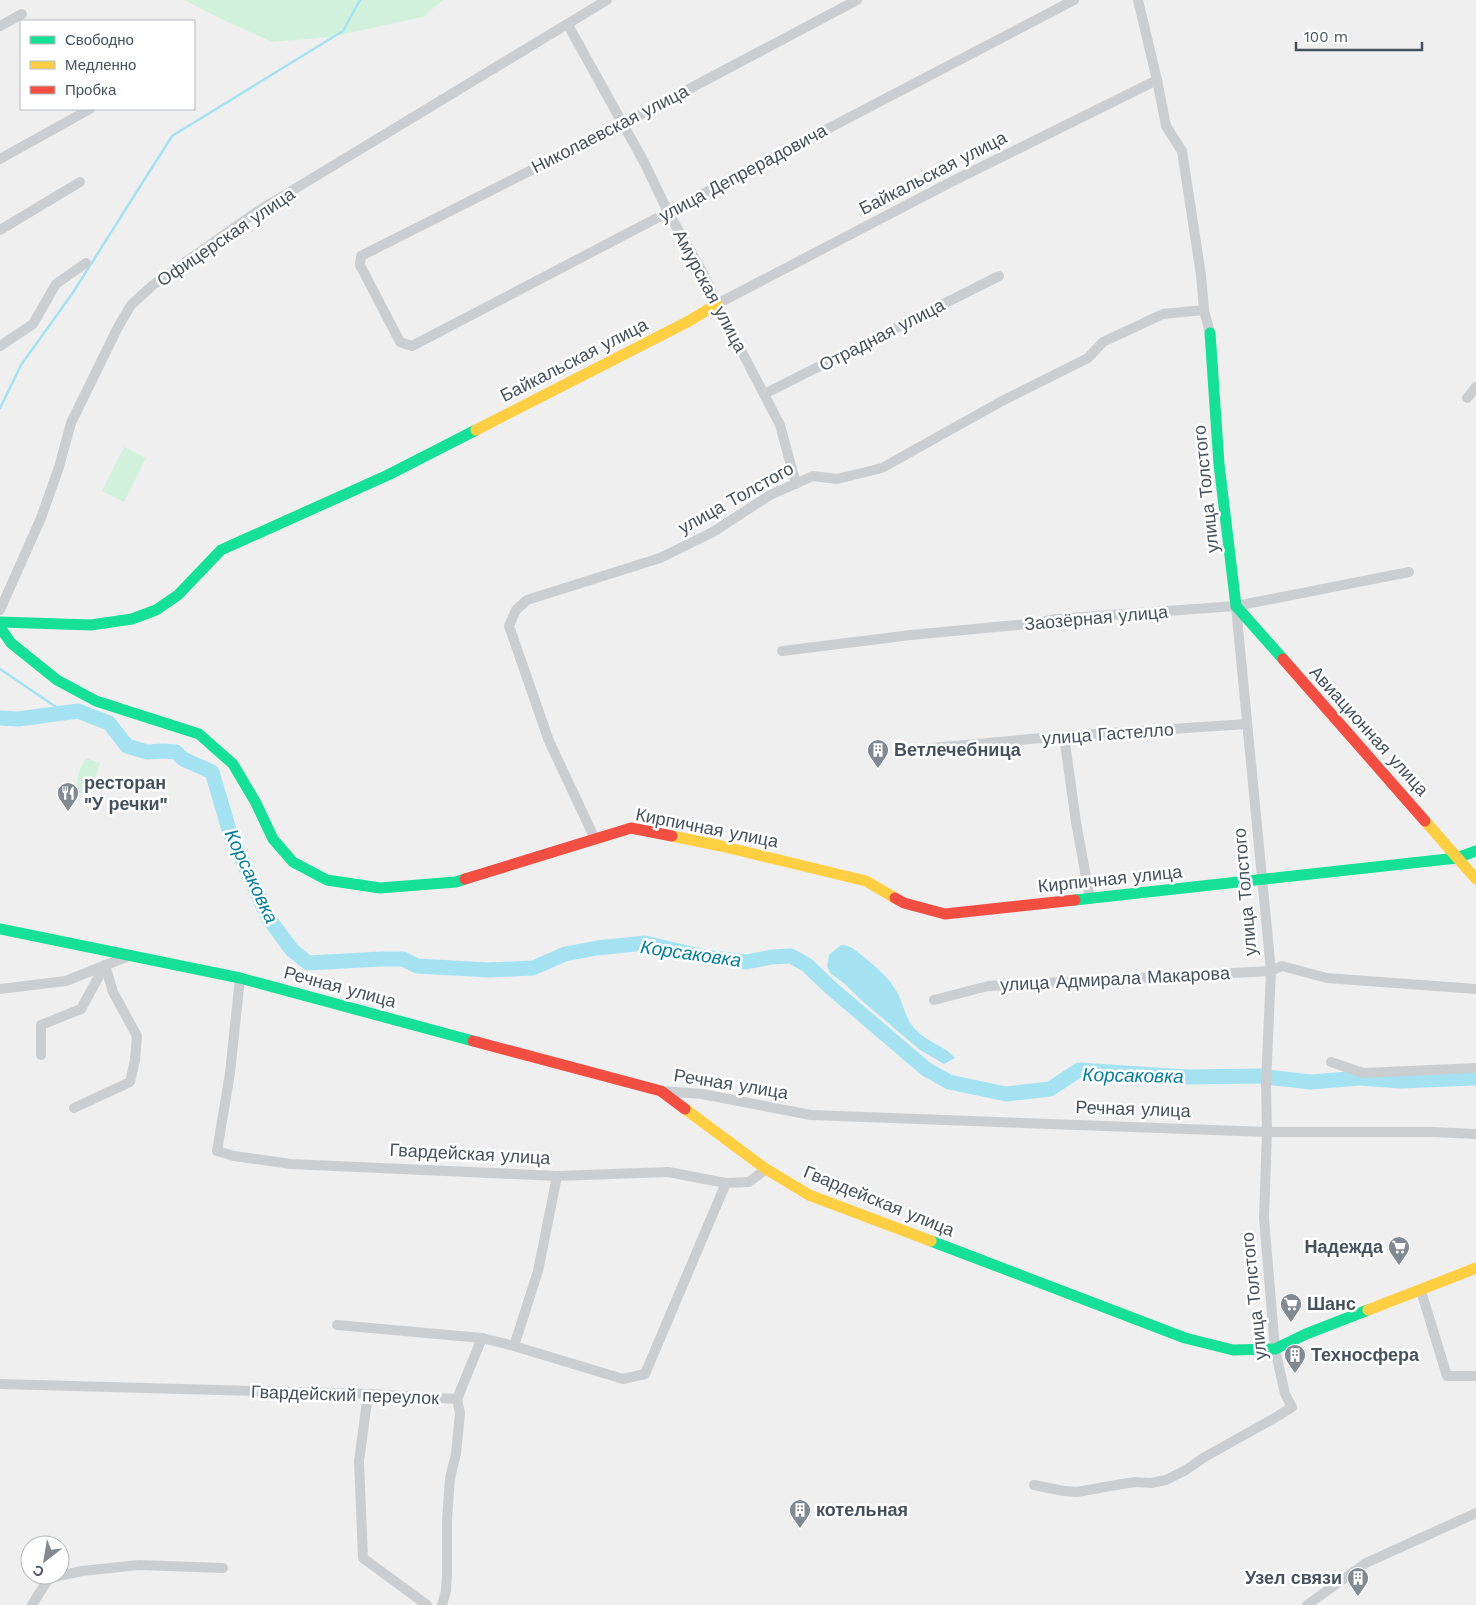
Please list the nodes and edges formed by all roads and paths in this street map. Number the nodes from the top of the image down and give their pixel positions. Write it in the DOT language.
graph roads {
  1 [pos="608,0"];
  2 [pos="857,0"];
  3 [pos="1074,0"];
  4 [pos="1138,0"];
  5 [pos="22,14"];
  6 [pos="568,25"];
  7 [pos="0,26"];
  8 [pos="1157,80"];
  9 [pos="88,110"];
  10 [pos="623,124"];
  11 [pos="0,160"];
  12 [pos="80,182"];
  13 [pos="668,212"];
  14 [pos="0,230"];
  15 [pos="86,263"];
  16 [pos="999,276"];
  17 [pos="717,304"];
  18 [pos="1204,310"];
  19 [pos="1210,333"];
  20 [pos="0,346"];
  21 [pos="412,346"];
  22 [pos="1476,387"];
  23 [pos="764,394"];
  24 [pos="1467,398"];
  25 [pos="796,484"];
  26 [pos="1408,572"];
  27 [pos="1236,606"];
  28 [pos="0,610"];
  29 [pos="0,622"];
  30 [pos="0,627"];
  31 [pos="782,651"];
  32 [pos="1247,724"];
  33 [pos="1064,736"];
  34 [pos="909,750"];
  35 [pos="595,839"];
  36 [pos="1476,851"];
  37 [pos="1457,858"];
  38 [pos="1476,879"];
  39 [pos="1262,880"];
  40 [pos="1090,899"];
  41 [pos="0,929"];
  42 [pos="132,955"];
  43 [pos="105,965"];
  44 [pos="1271,971"];
  45 [pos="240,978"];
  46 [pos="0,989"];
  47 [pos="1476,989"];
  48 [pos="934,1000"];
  49 [pos="42,1055"];
  50 [pos="1330,1062"];
  51 [pos="1476,1068"];
  52 [pos="660,1091"];
  53 [pos="74,1108"];
  54 [pos="1267,1132"];
  55 [pos="1476,1134"];
  56 [pos="766,1169"];
  57 [pos="557,1176"];
  58 [pos="726,1183"];
  59 [pos="1476,1268"];
  60 [pos="1421,1291"];
  61 [pos="337,1325"];
  62 [pos="482,1338"];
  63 [pos="514,1346"];
  64 [pos="1275,1349"];
  65 [pos="1476,1376"];
  66 [pos="0,1384"];
  67 [pos="368,1394"];
  68 [pos="457,1399"];
  69 [pos="1034,1485"];
  70 [pos="1476,1513"];
  71 [pos="223,1568"];
  72 [pos="32,1605"];
  73 [pos="427,1605"];
  74 [pos="442,1605"];
  75 [pos="1307,1605"];
  1 -- 6 [label="street, Офицерская улица"];
  2 -- 10 [label="street, Николаевская улица"];
  3 -- 13 [label="street, улица Депрерадовича"];
  4 -- 8 [label="street"];
  5 -- 7 [label="street"];
  6 -- 10 [label="street, Амурская улица"];
  6 -- 28 [label="street, Офицерская улица"];
  8 -- 17 [label="street, Байкальская улица"];
  8 -- 18 [label="street"];
  9 -- 11 [label="street"];
  10 -- 13 [label="street, Амурская улица"];
  10 -- 21 [label="street, Николаевская улица"];
  12 -- 14 [label="street"];
  13 -- 17 [label="street, Амурская улица"];
  13 -- 21 [label="street, улица Депрерадовича"];
  15 -- 20 [label="street"];
  16 -- 23 [label="street, Отрадная улица"];
  17 -- 23 [label="street, Амурская улица"];
  17 -- 29 [label="street, Байкальская улица"];
  18 -- 19 [label="street, улица Толстого"];
  18 -- 25 [label="street, улица Толстого"];
  19 -- 27 [label="street, улица Толстого"];
  22 -- 24 [label="street"];
  23 -- 25 [label="street, Амурская улица"];
  25 -- 35 [label="street, улица Толстого"];
  26 -- 27 [label="street, Заозёрная улица"];
  27 -- 31 [label="street, Заозёрная улица"];
  27 -- 32 [label="street, улица Толстого"];
  27 -- 37 [label="street, Авиационная улица"];
  30 -- 35 [label="street, Кирпичная улица"];
  32 -- 33 [label="street, улица Гастелло"];
  32 -- 39 [label="street, улица Толстого"];
  33 -- 34 [label="street, улица Гастелло"];
  33 -- 40 [label="street"];
  35 -- 40 [label="street, Кирпичная улица"];
  36 -- 37 [label="street, Кирпичная улица"];
  37 -- 38 [label="street, Авиационная улица"];
  37 -- 39 [label="street, Кирпичная улица"];
  39 -- 40 [label="street, Кирпичная улица"];
  39 -- 44 [label="street, улица Толстого"];
  41 -- 42 [label="street, Речная улица"];
  42 -- 43 [label="street"];
  42 -- 45 [label="street, Речная улица"];
  43 -- 46 [label="street"];
  43 -- 49 [label="street"];
  43 -- 53 [label="street"];
  44 -- 47 [label="street, улица Адмирала Макарова"];
  44 -- 48 [label="street, улица Адмирала Макарова"];
  44 -- 54 [label="street, улица Толстого"];
  45 -- 52 [label="street, Речная улица"];
  45 -- 57 [label="street, Гвардейская улица"];
  50 -- 51 [label="street"];
  52 -- 54 [label="street, Речная улица"];
  52 -- 56 [label="street"];
  54 -- 55 [label="street, Речная улица"];
  54 -- 64 [label="street, улица Толстого"];
  56 -- 58 [label="street, Гвардейская улица"];
  56 -- 64 [label="street, Гвардейская улица"];
  57 -- 58 [label="street, Гвардейская улица"];
  57 -- 63 [label="street"];
  58 -- 63 [label="street"];
  59 -- 60 [label="street, Гвардейская улица"];
  60 -- 64 [label="street, Гвардейская улица"];
  60 -- 65 [label="street"];
  61 -- 62 [label="street"];
  62 -- 63 [label="street"];
  62 -- 68 [label="street, Гвардейский переулок"];
  64 -- 69 [label="street, улица Толстого"];
  66 -- 67 [label="street, Гвардейский переулок"];
  67 -- 68 [label="street, Гвардейский переулок"];
  67 -- 73 [label="street"];
  68 -- 74 [label="street"];
  70 -- 75 [label="street"];
  71 -- 72 [label="street"];
}
